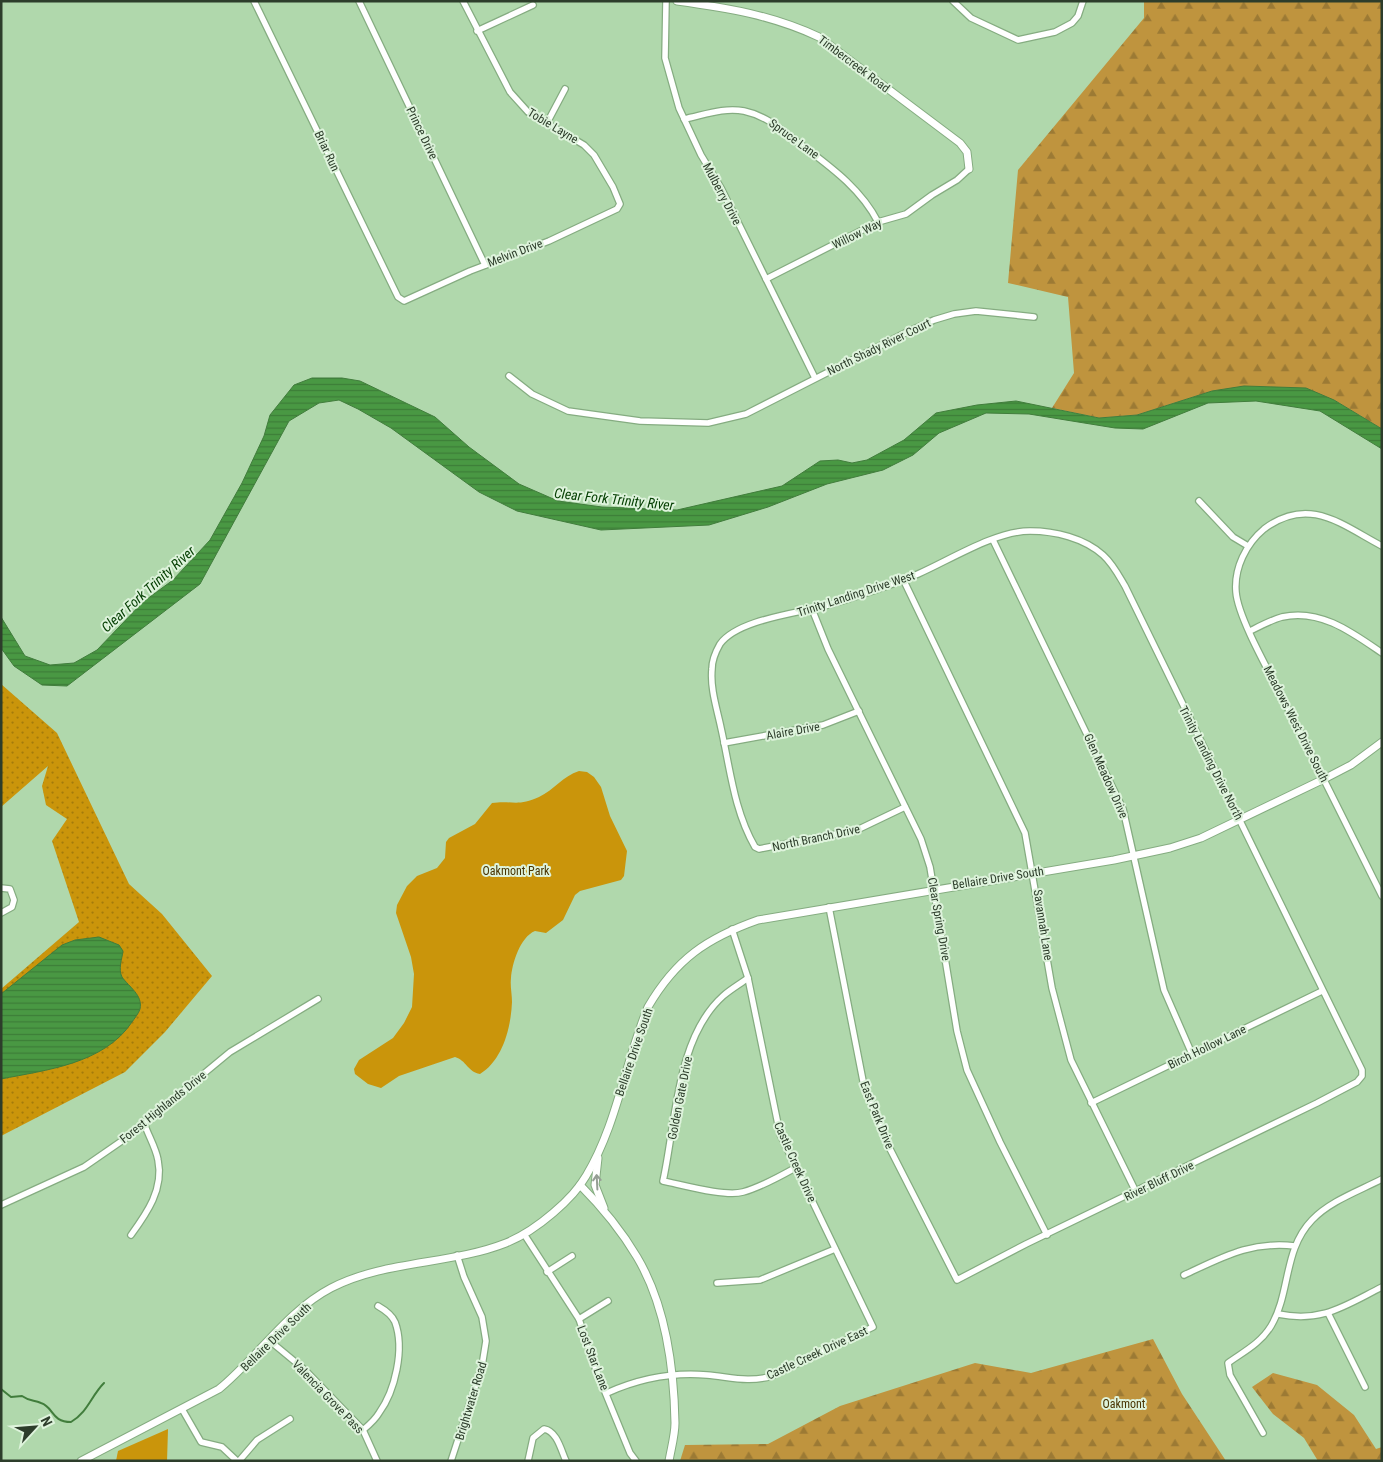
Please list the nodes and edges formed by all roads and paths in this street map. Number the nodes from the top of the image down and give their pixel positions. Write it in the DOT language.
graph roads {
  1 [pos="254,1"];
  2 [pos="359,1"];
  3 [pos="463,1"];
  4 [pos="666,1"];
  5 [pos="677,1"];
  6 [pos="953,1"];
  7 [pos="1082,1"];
  8 [pos="533,5"];
  9 [pos="478,31"];
  10 [pos="565,89"];
  11 [pos="684,119"];
  12 [pos="547,123"];
  13 [pos="969,169"];
  14 [pos="618,196"];
  15 [pos="878,222"];
  16 [pos="485,265"];
  17 [pos="766,279"];
  18 [pos="401,300"];
  19 [pos="1034,317"];
  20 [pos="510,376"];
  21 [pos="815,378"];
  22 [pos="1199,501"];
  23 [pos="993,540"];
  24 [pos="1248,546"];
  25 [pos="1382,546"];
  26 [pos="903,579"];
  27 [pos="812,609"];
  28 [pos="1250,630"];
  29 [pos="1382,653"];
  30 [pos="859,711"];
  31 [pos="1382,742"];
  32 [pos="724,744"];
  33 [pos="1324,779"];
  34 [pos="905,807"];
  35 [pos="1240,820"];
  36 [pos="1135,856"];
  37 [pos="1034,872"];
  38 [pos="1,888"];
  39 [pos="933,889"];
  40 [pos="1382,896"];
  41 [pos="828,907"];
  42 [pos="1,913"];
  43 [pos="732,930"];
  44 [pos="748,978"];
  45 [pos="1322,991"];
  46 [pos="318,999"];
  47 [pos="1192,1054"];
  48 [pos="1360,1079"];
  49 [pos="1091,1103"];
  50 [pos="144,1123"];
  51 [pos="598,1152"];
  52 [pos="795,1168"];
  53 [pos="1382,1179"];
  54 [pos="580,1185"];
  55 [pos="1136,1192"];
  56 [pos="1,1204"];
  57 [pos="605,1211"];
  58 [pos="524,1234"];
  59 [pos="1047,1234"];
  60 [pos="131,1235"];
  61 [pos="1295,1246"];
  62 [pos="836,1249"];
  63 [pos="458,1255"];
  64 [pos="572,1256"];
  65 [pos="547,1272"];
  66 [pos="1184,1275"];
  67 [pos="958,1280"];
  68 [pos="717,1283"];
  69 [pos="1382,1287"];
  70 [pos="608,1301"];
  71 [pos="378,1306"];
  72 [pos="1328,1313"];
  73 [pos="1278,1314"];
  74 [pos="579,1319"];
  75 [pos="873,1327"];
  76 [pos="270,1341"];
  77 [pos="671,1374"];
  78 [pos="1365,1387"];
  79 [pos="606,1393"];
  80 [pos="182,1409"];
  81 [pos="290,1419"];
  82 [pos="363,1430"];
  83 [pos="1262,1433"];
  84 [pos="81,1461"];
  85 [pos="238,1461"];
  86 [pos="377,1461"];
  87 [pos="451,1461"];
  88 [pos="528,1461"];
  89 [pos="566,1461"];
  90 [pos="636,1461"];
  91 [pos="669,1461"];
  1 -- 18 [label="street, Briar Run"];
  2 -- 16 [label="street, Prince Drive"];
  3 -- 9 [label="street, Tobie Layne"];
  4 -- 11 [label="street, Mulberry Drive"];
  5 -- 13 [label="street, Timbercreek Road"];
  6 -- 7 [label="street"];
  8 -- 9 [label="street"];
  9 -- 12 [label="street, Tobie Layne"];
  10 -- 12 [label="street"];
  11 -- 15 [label="street, Spruce Lane"];
  11 -- 17 [label="street, Mulberry Drive"];
  12 -- 14 [label="street, Tobie Layne"];
  13 -- 15 [label="street, Willow Way"];
  14 -- 16 [label="street, Melvin Drive"];
  15 -- 17 [label="street, Willow Way"];
  16 -- 18 [label="street, Melvin Drive"];
  17 -- 21 [label="street, Mulberry Drive"];
  19 -- 21 [label="street, North Shady River Court"];
  20 -- 21 [label="street, North Shady River Court"];
  22 -- 24 [label="street"];
  23 -- 26 [label="street, Trinity Landing Drive West"];
  23 -- 35 [label="street, Trinity Landing Drive North"];
  23 -- 36 [label="street, Glen Meadow Drive"];
  24 -- 25 [label="street"];
  24 -- 28 [label="street, Meadows West Drive South"];
  26 -- 27 [label="street, Trinity Landing Drive West"];
  26 -- 37 [label="street, Savannah Lane"];
  27 -- 30 [label="street, Clear Spring Drive"];
  27 -- 32 [label="street, Trinity Landing Drive West"];
  28 -- 29 [label="street"];
  28 -- 33 [label="street, Meadows West Drive South"];
  30 -- 32 [label="street, Alaire Drive"];
  30 -- 34 [label="street, Clear Spring Drive"];
  31 -- 33 [label="street, Bellaire Drive South"];
  32 -- 34 [label="street, North Branch Drive"];
  33 -- 35 [label="street, Bellaire Drive South"];
  33 -- 40 [label="street, Meadows West Drive South"];
  34 -- 39 [label="street, Clear Spring Drive"];
  35 -- 36 [label="street, Bellaire Drive South"];
  35 -- 45 [label="street, Trinity Landing Drive North"];
  36 -- 37 [label="street, Bellaire Drive South"];
  36 -- 47 [label="street, Glen Meadow Drive"];
  37 -- 39 [label="street, Bellaire Drive South"];
  37 -- 49 [label="street, Savannah Lane"];
  38 -- 42 [label="street"];
  39 -- 41 [label="street, Bellaire Drive South"];
  39 -- 59 [label="street, Clear Spring Drive"];
  41 -- 43 [label="street, Bellaire Drive South"];
  41 -- 67 [label="street, East Park Drive"];
  43 -- 44 [label="street, Castle Creek Drive"];
  43 -- 51 [label="street, Bellaire Drive South"];
  44 -- 52 [label="street, Castle Creek Drive"];
  44 -- 52 [label="street, Golden Gate Drive"];
  45 -- 47 [label="street, Birch Hollow Lane"];
  45 -- 48 [label="street, Trinity Landing Drive North"];
  46 -- 50 [label="street, Forest Highlands Drive"];
  47 -- 49 [label="street, Birch Hollow Lane"];
  48 -- 55 [label="street, River Bluff Drive"];
  49 -- 55 [label="street, Savannah Lane"];
  50 -- 56 [label="street, Forest Highlands Drive"];
  50 -- 60 [label="street"];
  51 -- 54 [label="street, Bellaire Drive South"];
  57 -- 51 [label="street, one-way"];
  52 -- 62 [label="street, Castle Creek Drive"];
  53 -- 61 [label="street"];
  54 -- 57 [label="street"];
  54 -- 58 [label="street, Bellaire Drive South"];
  55 -- 59 [label="street, River Bluff Drive"];
  57 -- 77 [label="street"];
  58 -- 63 [label="street, Bellaire Drive South"];
  58 -- 65 [label="street, Lost Star Lane"];
  59 -- 67 [label="street, River Bluff Drive"];
  61 -- 66 [label="street"];
  61 -- 73 [label="street"];
  62 -- 68 [label="street"];
  62 -- 75 [label="street, Castle Creek Drive"];
  63 -- 76 [label="street, Bellaire Drive South"];
  63 -- 87 [label="street, Brightwater Road"];
  64 -- 65 [label="street"];
  65 -- 74 [label="street, Lost Star Lane"];
  69 -- 72 [label="street"];
  70 -- 74 [label="street"];
  71 -- 82 [label="street"];
  72 -- 73 [label="street"];
  72 -- 78 [label="street"];
  73 -- 83 [label="street"];
  74 -- 79 [label="street, Lost Star Lane"];
  75 -- 77 [label="street, Castle Creek Drive East"];
  76 -- 80 [label="street, Bellaire Drive South"];
  76 -- 82 [label="street, Valencia Grove Pass"];
  77 -- 79 [label="street, Castle Creek Drive East"];
  77 -- 91 [label="street"];
  79 -- 90 [label="street, Lost Star Lane"];
  80 -- 84 [label="street, Bellaire Drive South"];
  80 -- 85 [label="street"];
  81 -- 85 [label="street"];
  82 -- 86 [label="street, Valencia Grove Pass"];
  88 -- 89 [label="street"];
}
